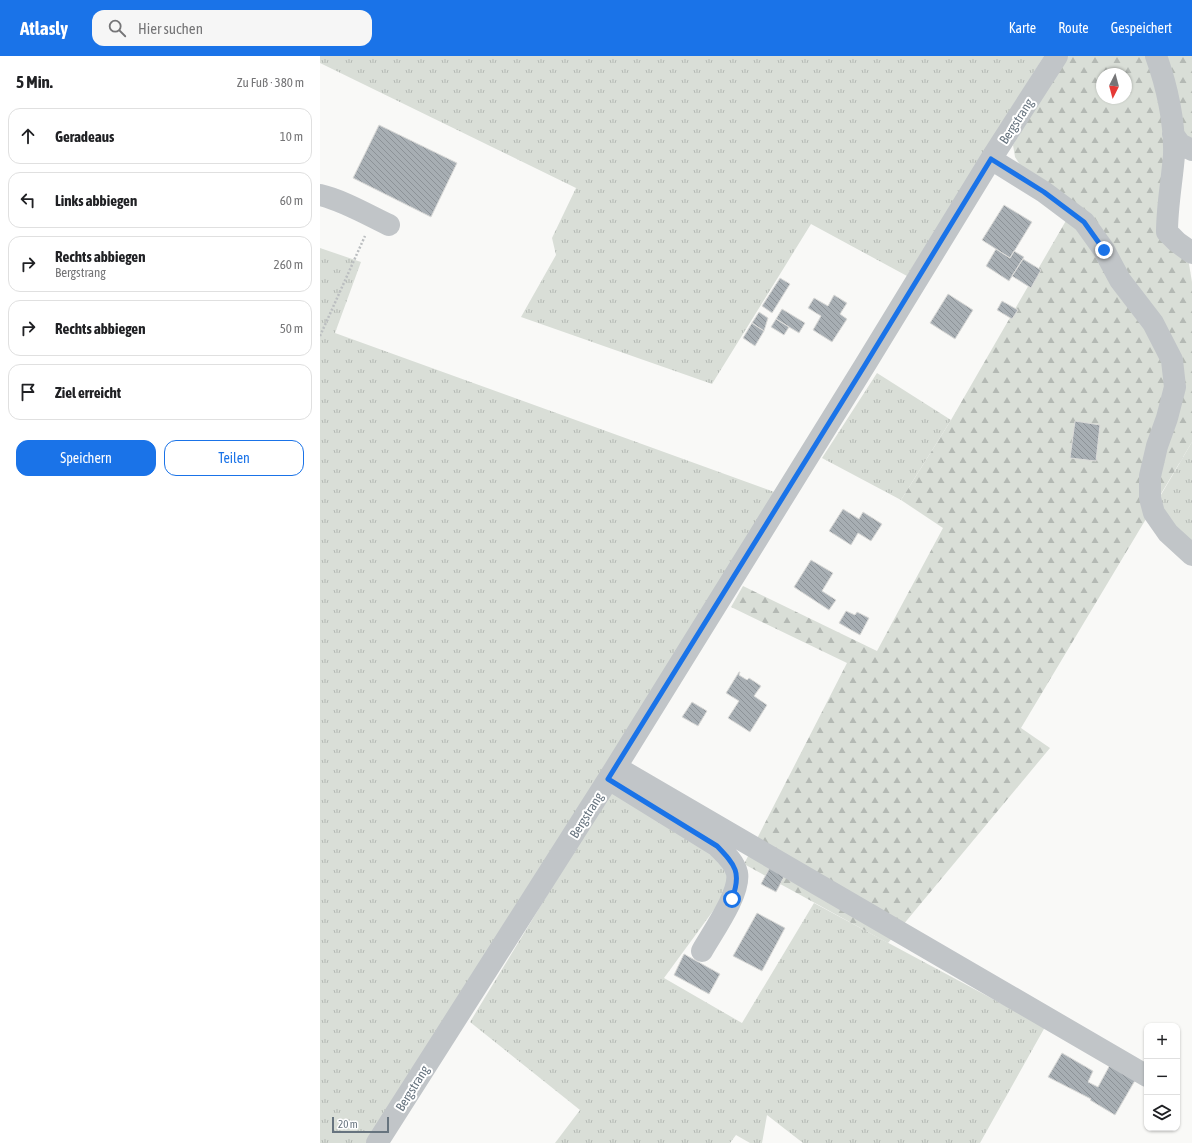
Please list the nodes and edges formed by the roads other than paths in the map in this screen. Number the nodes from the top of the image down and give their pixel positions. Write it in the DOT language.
graph roads {
  1 [pos="1057,56"];
  2 [pos="1156,56"];
  3 [pos="1173,134"];
  4 [pos="1192,150"];
  5 [pos="991,159"];
  6 [pos="320,195"];
  7 [pos="381,222"];
  8 [pos="1192,253"];
  9 [pos="1192,555"];
  10 [pos="612,773"];
  11 [pos="702,950"];
  12 [pos="1144,1074"];
  13 [pos="377,1143"];
  1 -- 5 [label="street, Bergstrang"];
  2 -- 3 [label="street"];
  3 -- 4 [label="street"];
  3 -- 8 [label="street"];
  5 -- 9 [label="street"];
  5 -- 10 [label="street, Bergstrang"];
  6 -- 7 [label="street"];
  10 -- 11 [label="street"];
  10 -- 12 [label="street"];
  10 -- 13 [label="street, Bergstrang"];
}
